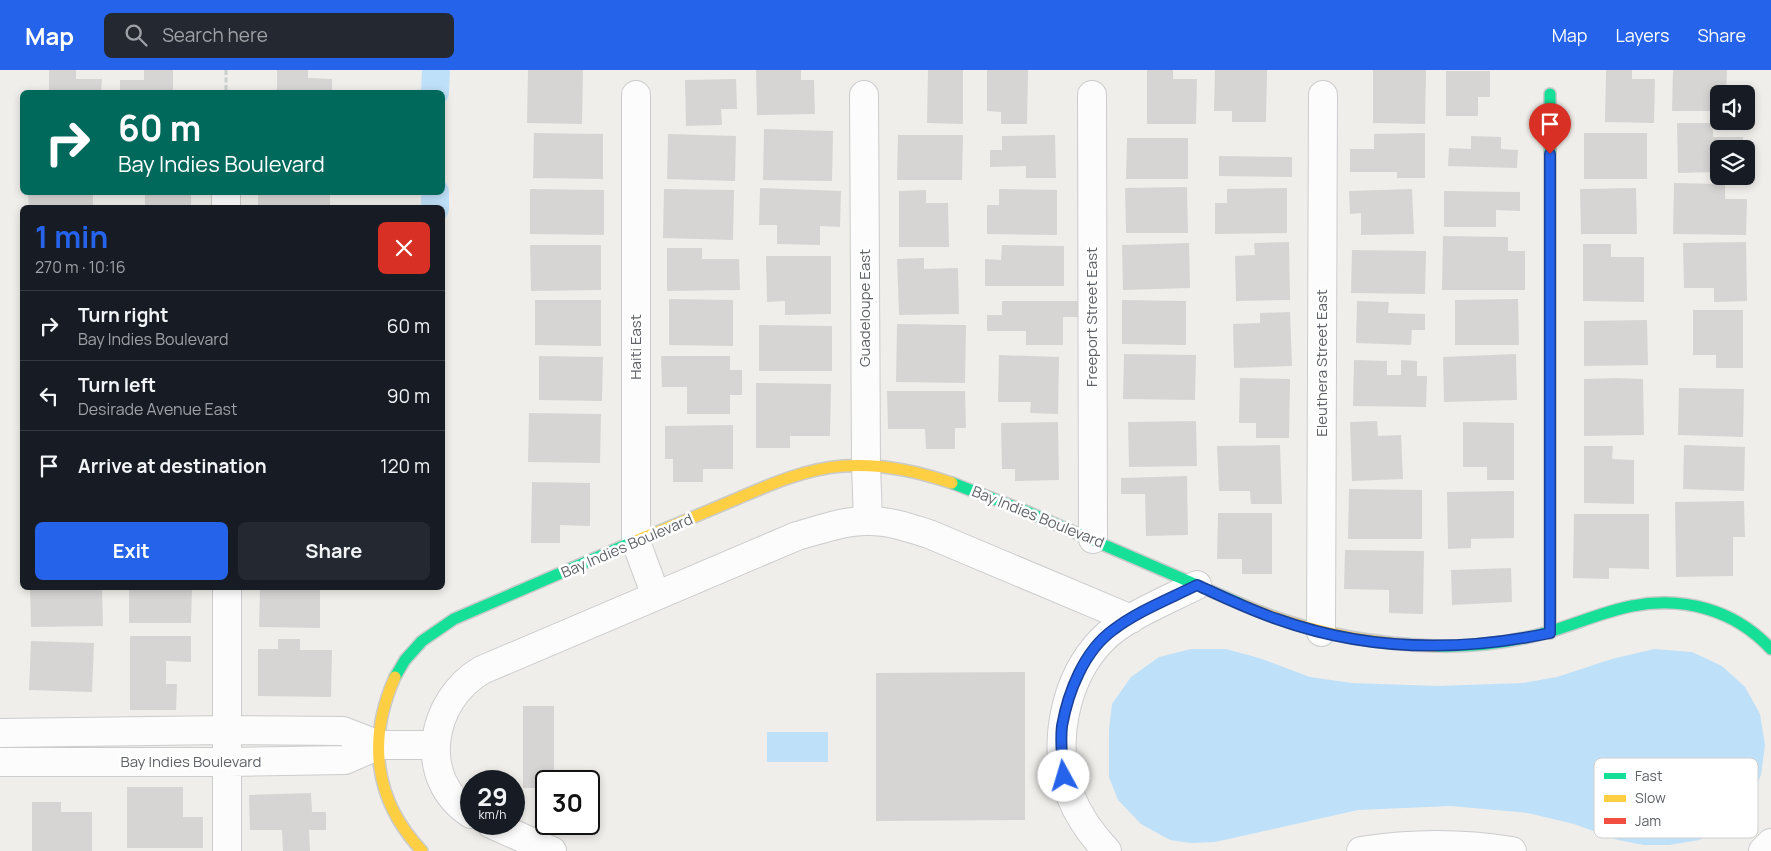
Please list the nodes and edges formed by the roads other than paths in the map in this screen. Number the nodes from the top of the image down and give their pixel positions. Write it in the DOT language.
graph roads {
  1 [pos="1550,94"];
  2 [pos="636,95"];
  3 [pos="864,95"];
  4 [pos="1092,95"];
  5 [pos="1323,95"];
  6 [pos="866,464"];
  7 [pos="868,521"];
  8 [pos="1093,539"];
  9 [pos="636,542"];
  10 [pos="1197,585"];
  11 [pos="227,590"];
  12 [pos="656,596"];
  13 [pos="1131,619"];
  14 [pos="1321,632"];
  15 [pos="1550,633"];
  16 [pos="1771,649"];
  17 [pos="227,730"];
  18 [pos="0,731"];
  19 [pos="379,745"];
  20 [pos="436,745"];
  21 [pos="0,762"];
  22 [pos="227,762"];
  23 [pos="0,779"];
  24 [pos="460,806"];
  25 [pos="516,835"];
  26 [pos="1771,844"];
  27 [pos="227,851"];
  28 [pos="422,851"];
  29 [pos="552,851"];
  30 [pos="1106,851"];
  31 [pos="1361,851"];
  32 [pos="1512,851"];
  33 [pos="1763,851"];
  1 -- 15 [label="street"];
  2 -- 9 [label="street, Haiti East"];
  3 -- 6 [label="street, Guadeloupe East"];
  4 -- 8 [label="street, Freeport Street East"];
  5 -- 14 [label="street, Eleuthera Street East"];
  6 -- 7 [label="street, Guadeloupe East"];
  6 -- 8 [label="street, Bay Indies Boulevard"];
  6 -- 9 [label="street, Bay Indies Boulevard"];
  7 -- 12 [label="street"];
  7 -- 13 [label="street"];
  8 -- 10 [label="street, Bay Indies Boulevard"];
  9 -- 12 [label="street, Haiti East"];
  9 -- 19 [label="street, Bay Indies Boulevard"];
  10 -- 13 [label="street"];
  10 -- 14 [label="street, Bay Indies Boulevard"];
  11 -- 17 [label="street"];
  12 -- 20 [label="street"];
  13 -- 30 [label="street"];
  14 -- 15 [label="street, Bay Indies Boulevard"];
  15 -- 16 [label="street, Bay Indies Boulevard"];
  17 -- 18 [label="street, Bay Indies Boulevard"];
  17 -- 19 [label="street, Bay Indies Boulevard"];
  17 -- 22 [label="street"];
  18 -- 21 [label="street"];
  19 -- 20 [label="street, Bay Indies Boulevard"];
  19 -- 22 [label="street, Bay Indies Boulevard"];
  19 -- 28 [label="street, Bay Indies Boulevard"];
  20 -- 24 [label="street"];
  21 -- 22 [label="street, Bay Indies Boulevard"];
  21 -- 23 [label="street"];
  22 -- 27 [label="street"];
  25 -- 29 [label="street"];
  26 -- 33 [label="street"];
  31 -- 32 [label="street"];
}
